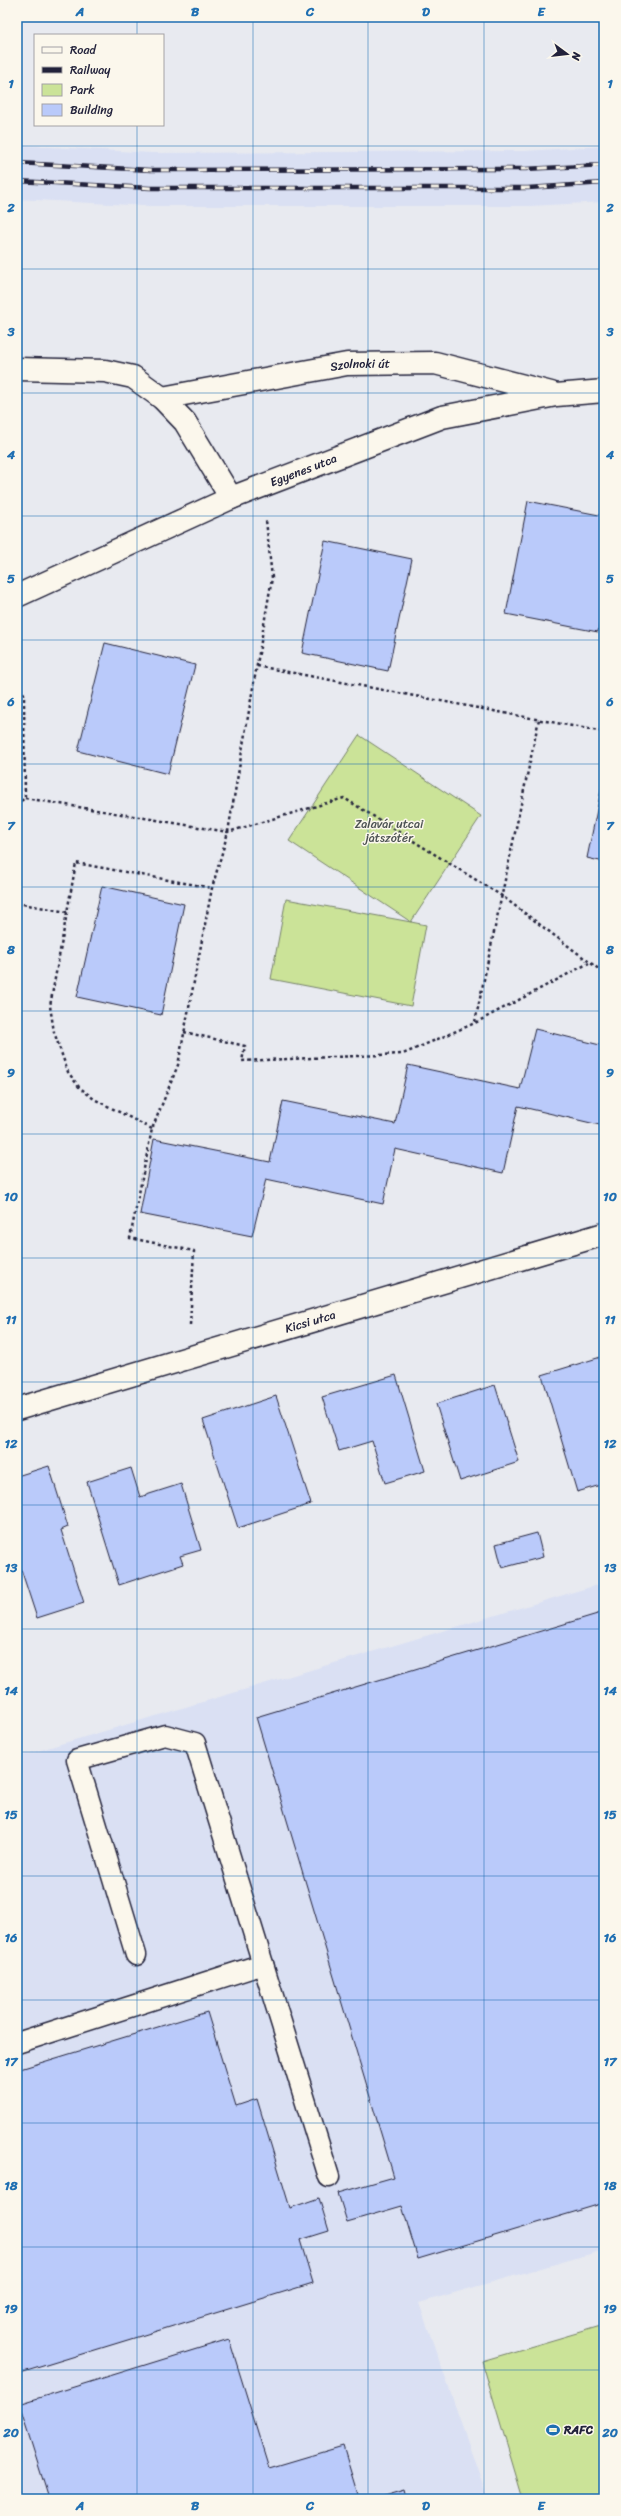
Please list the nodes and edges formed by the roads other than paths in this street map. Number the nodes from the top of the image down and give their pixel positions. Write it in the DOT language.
graph roads {
  1 [pos="17,369"];
  2 [pos="604,391"];
  3 [pos="556,394"];
  4 [pos="162,398"];
  5 [pos="231,498"];
  6 [pos="17,596"];
  7 [pos="604,1234"];
  8 [pos="17,1409"];
  9 [pos="136,1955"];
  10 [pos="264,1964"];
  11 [pos="17,2042"];
  12 [pos="329,2177"];
  1 -- 4 [label="street"];
  2 -- 3 [label="street, Egyenes utca"];
  3 -- 4 [label="street, Szolnoki út"];
  3 -- 5 [label="street, Egyenes utca"];
  4 -- 5 [label="street"];
  5 -- 6 [label="street, Egyenes utca"];
  7 -- 8 [label="street, Kicsi utca"];
  9 -- 10 [label="lane"];
  10 -- 11 [label="lane"];
  10 -- 12 [label="lane"];
}
